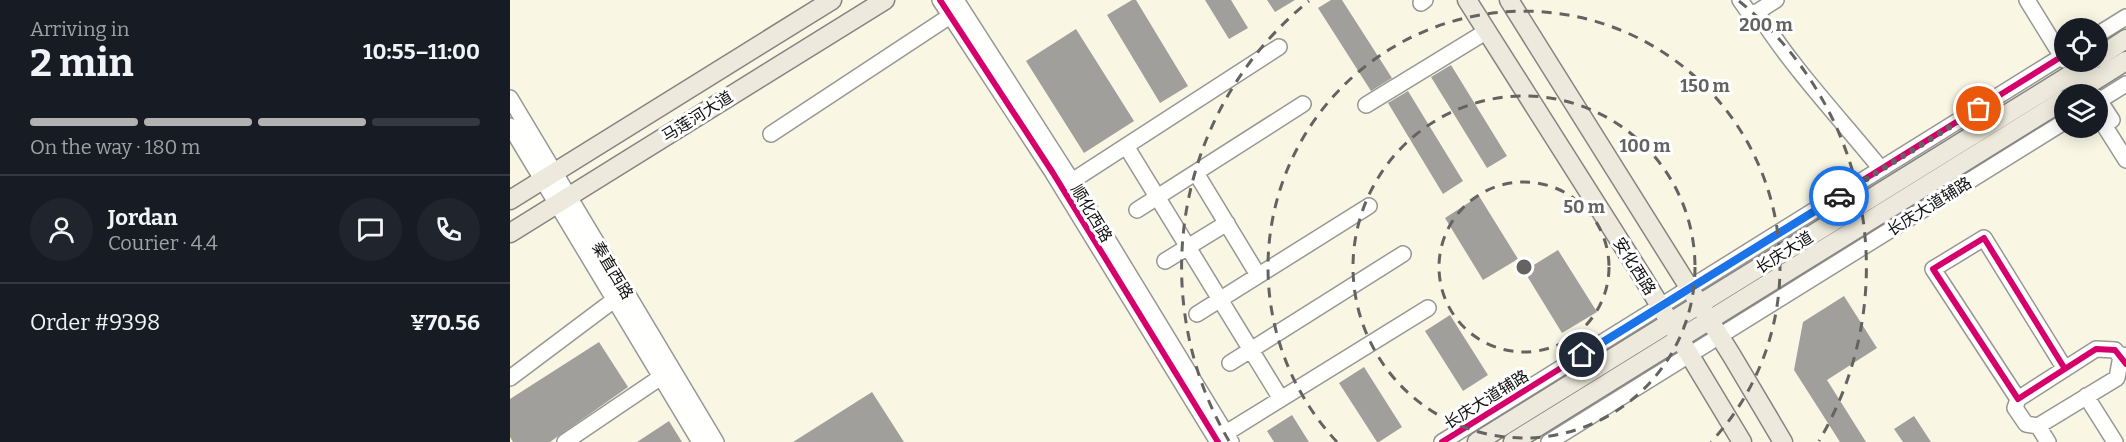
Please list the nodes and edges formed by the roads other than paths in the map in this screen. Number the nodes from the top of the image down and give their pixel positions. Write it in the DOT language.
graph roads {
  1 [pos="832,0"];
  2 [pos="885,0"];
  3 [pos="940,0"];
  4 [pos="956,0"];
  5 [pos="1467,0"];
  6 [pos="1509,0"];
  7 [pos="1740,0"];
  8 [pos="1776,0"];
  9 [pos="2027,0"];
  10 [pos="2037,0"];
  11 [pos="1757,12"];
  12 [pos="950,16"];
  13 [pos="2126,17"];
  14 [pos="2108,28"];
  15 [pos="1487,31"];
  16 [pos="2126,39"];
  17 [pos="1279,47"];
  18 [pos="2108,51"];
  19 [pos="2126,62"];
  20 [pos="2081,78"];
  21 [pos="2126,84"];
  22 [pos="510,98"];
  23 [pos="1303,104"];
  24 [pos="1366,105"];
  25 [pos="2054,107"];
  26 [pos="510,126"];
  27 [pos="2054,128"];
  28 [pos="771,134"];
  29 [pos="2126,143"];
  30 [pos="1126,146"];
  31 [pos="2126,160"];
  32 [pos="1881,169"];
  33 [pos="1196,173"];
  34 [pos="548,176"];
  35 [pos="1071,181"];
  36 [pos="1157,198"];
  37 [pos="510,200"];
  38 [pos="563,200"];
  39 [pos="1369,206"];
  40 [pos="1137,210"];
  41 [pos="1227,223"];
  42 [pos="510,233"];
  43 [pos="1188,247"];
  44 [pos="1403,254"];
  45 [pos="1165,261"];
  46 [pos="1258,275"];
  47 [pos="1690,289"];
  48 [pos="1220,299"];
  49 [pos="614,300"];
  50 [pos="1699,304"];
  51 [pos="1660,306"];
  52 [pos="1428,308"];
  53 [pos="1197,314"];
  54 [pos="1670,322"];
  55 [pos="1714,328"];
  56 [pos="1685,347"];
  57 [pos="1251,350"];
  58 [pos="2124,358"];
  59 [pos="1230,363"];
  60 [pos="2065,369"];
  61 [pos="661,377"];
  62 [pos="510,378"];
  63 [pos="2086,396"];
  64 [pos="1281,399"];
  65 [pos="2018,399"];
  66 [pos="2038,426"];
  67 [pos="1225,439"];
  68 [pos="565,442"];
  69 [pos="700,442"];
  70 [pos="716,442"];
  71 [pos="1442,442"];
  72 [pos="1477,442"];
  73 [pos="1513,442"];
  74 [pos="1549,442"];
  75 [pos="1742,442"];
  76 [pos="1783,442"];
  77 [pos="2048,442"];
  78 [pos="2115,442"];
  1 -- 34 [label="main road, 马莲河大道"];
  2 -- 38 [label="main road, 马莲河大道"];
  3 -- 12 [label="street, 顺化西路"];
  4 -- 35 [label="street, 顺化西路"];
  5 -- 15 [label="main road, 安化西路"];
  6 -- 47 [label="main road, 安化西路"];
  7 -- 11 [label="street"];
  8 -- 11 [label="street"];
  9 -- 20 [label="street"];
  10 -- 20 [label="street"];
  11 -- 32 [label="street"];
  12 -- 28 [label="street"];
  12 -- 67 [label="street, 顺化西路"];
  13 -- 14 [label="street"];
  15 -- 24 [label="street"];
  15 -- 51 [label="main road, 安化西路"];
  16 -- 18 [label="main road"];
  17 -- 30 [label="street"];
  19 -- 20 [label="main road, 长庆大道"];
  20 -- 21 [label="street, 长庆大道辅路"];
  20 -- 29 [label="street"];
  20 -- 31 [label="street"];
  20 -- 32 [label="street, 长庆大道辅路"];
  20 -- 50 [label="main road, 长庆大道"];
  22 -- 34 [label="street, 秦直西路"];
  23 -- 33 [label="street"];
  25 -- 55 [label="main road, 长庆大道"];
  26 -- 34 [label="street, 秦直西路"];
  27 -- 55 [label="street, 长庆大道辅路"];
  30 -- 35 [label="street"];
  30 -- 36 [label="street"];
  32 -- 47 [label="street, 长庆大道辅路"];
  33 -- 36 [label="street"];
  33 -- 41 [label="street"];
  34 -- 37 [label="main road, 马莲河大道"];
  34 -- 38 [label="street, 秦直西路"];
  35 -- 67 [label="street, 顺化西路"];
  36 -- 40 [label="street"];
  36 -- 43 [label="street"];
  38 -- 42 [label="main road, 马莲河大道"];
  38 -- 49 [label="street, 秦直西路"];
  38 -- 70 [label="street, 秦直西路"];
  39 -- 46 [label="street"];
  41 -- 43 [label="street"];
  41 -- 46 [label="street"];
  43 -- 45 [label="street"];
  43 -- 48 [label="street"];
  44 -- 57 [label="street"];
  46 -- 48 [label="street"];
  47 -- 50 [label="main road, 安化西路"];
  47 -- 51 [label="street, 长庆大道辅路"];
  48 -- 53 [label="street"];
  48 -- 57 [label="street"];
  49 -- 61 [label="street, 秦直西路"];
  49 -- 62 [label="street"];
  50 -- 54 [label="main road, 长庆大道"];
  50 -- 55 [label="main road, 安化西路"];
  51 -- 54 [label="main road, 安化西路"];
  51 -- 71 [label="street, 长庆大道辅路"];
  52 -- 64 [label="street"];
  54 -- 56 [label="main road, 安化西路"];
  54 -- 72 [label="main road, 长庆大道"];
  55 -- 56 [label="main road, 长庆大道"];
  55 -- 76 [label="main road, 安化西路"];
  56 -- 73 [label="main road, 长庆大道"];
  56 -- 74 [label="street"];
  56 -- 75 [label="main road, 安化西路"];
  57 -- 59 [label="street"];
  57 -- 64 [label="street"];
  58 -- 60 [label="street"];
  58 -- 63 [label="street"];
  60 -- 65 [label="street"];
  60 -- 65 [label="street"];
  61 -- 68 [label="street"];
  61 -- 69 [label="street, 秦直西路"];
  63 -- 66 [label="street"];
  63 -- 78 [label="street"];
  64 -- 67 [label="street"];
  65 -- 66 [label="street"];
  66 -- 77 [label="street"];
}
